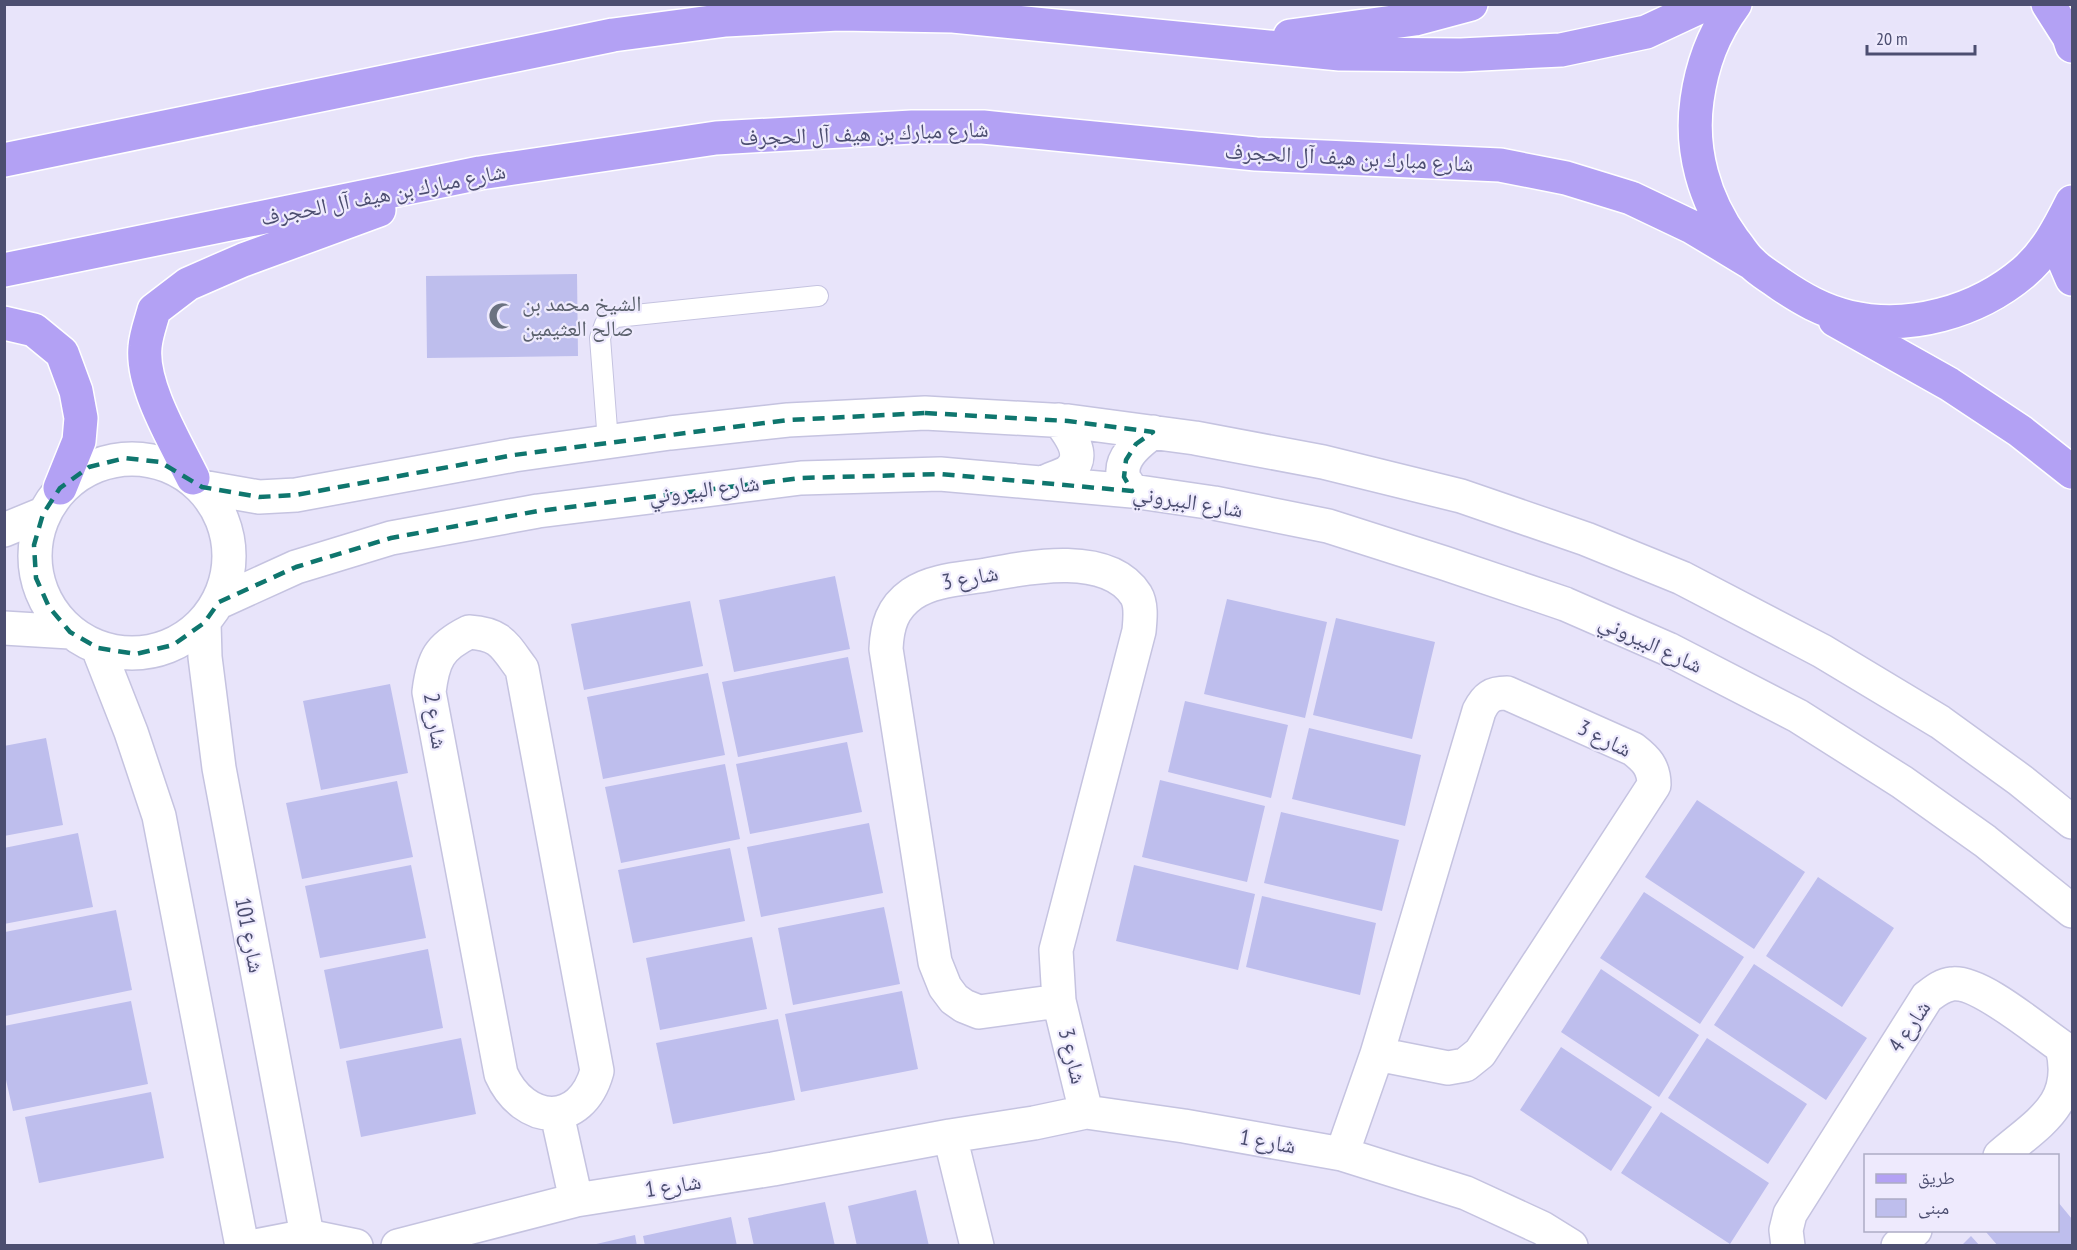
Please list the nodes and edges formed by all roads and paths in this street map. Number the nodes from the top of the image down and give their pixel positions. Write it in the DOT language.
graph roads {
  1 [pos="1472,4"];
  2 [pos="1706,4"];
  3 [pos="1735,4"];
  4 [pos="2048,4"];
  5 [pos="1234,44"];
  6 [pos="2073,46"];
  7 [pos="4,160"];
  8 [pos="480,173"];
  9 [pos="2073,202"];
  10 [pos="2054,237"];
  11 [pos="1750,262"];
  12 [pos="4,270"];
  13 [pos="2073,279"];
  14 [pos="818,296"];
  15 [pos="1805,302"];
  16 [pos="4,323"];
  17 [pos="1059,420"];
  18 [pos="1153,432"];
  19 [pos="608,442"];
  20 [pos="2073,472"];
  21 [pos="1045,482"];
  22 [pos="197,483"];
  23 [pos="1132,491"];
  24 [pos="52,501"];
  25 [pos="4,530"];
  26 [pos="212,613"];
  27 [pos="4,628"];
  28 [pos="70,632"];
  29 [pos="98,648"];
  30 [pos="2073,822"];
  31 [pos="2073,911"];
  32 [pos="1059,1001"];
  33 [pos="1377,1054"];
  34 [pos="1086,1112"];
  35 [pos="557,1114"];
  36 [pos="950,1136"];
  37 [pos="1342,1154"];
  38 [pos="2001,1154"];
  39 [pos="576,1200"];
  40 [pos="1913,1232"];
  41 [pos="308,1241"];
  42 [pos="242,1245"];
  43 [pos="255,1245"];
  44 [pos="356,1245"];
  45 [pos="398,1245"];
  46 [pos="977,1245"];
  47 [pos="1570,1245"];
  48 [pos="1788,1245"];
  49 [pos="1898,1245"];
  1 -- 5 [label="main road"];
  2 -- 5 [label="main road"];
  3 -- 11 [label="main road"];
  4 -- 6 [label="main road"];
  5 -- 7 [label="main road"];
  8 -- 11 [label="main road, شارع مبارك بن هيف آل الحجرف"];
  8 -- 12 [label="main road, شارع مبارك بن هيف آل الحجرف"];
  8 -- 22 [label="main road"];
  9 -- 10 [label="main road"];
  10 -- 13 [label="main road"];
  10 -- 15 [label="main road"];
  11 -- 15 [label="main road"];
  14 -- 19 [label="lane"];
  15 -- 20 [label="main road"];
  16 -- 24 [label="main road"];
  17 -- 18 [label="street"];
  17 -- 19 [label="street"];
  17 -- 21 [label="street"];
  18 -- 23 [label="street"];
  18 -- 30 [label="street"];
  19 -- 22 [label="street"];
  21 -- 23 [label="street, شارع البيروني"];
  21 -- 26 [label="street, شارع البيروني"];
  22 -- 24 [label="street"];
  22 -- 26 [label="street"];
  23 -- 31 [label="street, شارع البيروني"];
  24 -- 25 [label="street"];
  24 -- 28 [label="street"];
  26 -- 29 [label="street"];
  26 -- 41 [label="street, شارع 101"];
  27 -- 28 [label="street"];
  28 -- 29 [label="street"];
  29 -- 42 [label="street"];
  32 -- 32 [label="street, شارع 3"];
  32 -- 34 [label="street, شارع 3"];
  33 -- 33 [label="street, شارع 3"];
  33 -- 37 [label="street, شارع 3"];
  34 -- 36 [label="street, شارع 1"];
  34 -- 37 [label="street, شارع 1"];
  35 -- 35 [label="street, شارع 2"];
  35 -- 39 [label="street"];
  36 -- 39 [label="street, شارع 1"];
  36 -- 46 [label="street"];
  37 -- 47 [label="street, شارع 1"];
  38 -- 48 [label="street, شارع 4"];
  39 -- 45 [label="street, شارع 1"];
  40 -- 49 [label="street"];
  41 -- 43 [label="street"];
  41 -- 44 [label="street"];
}
